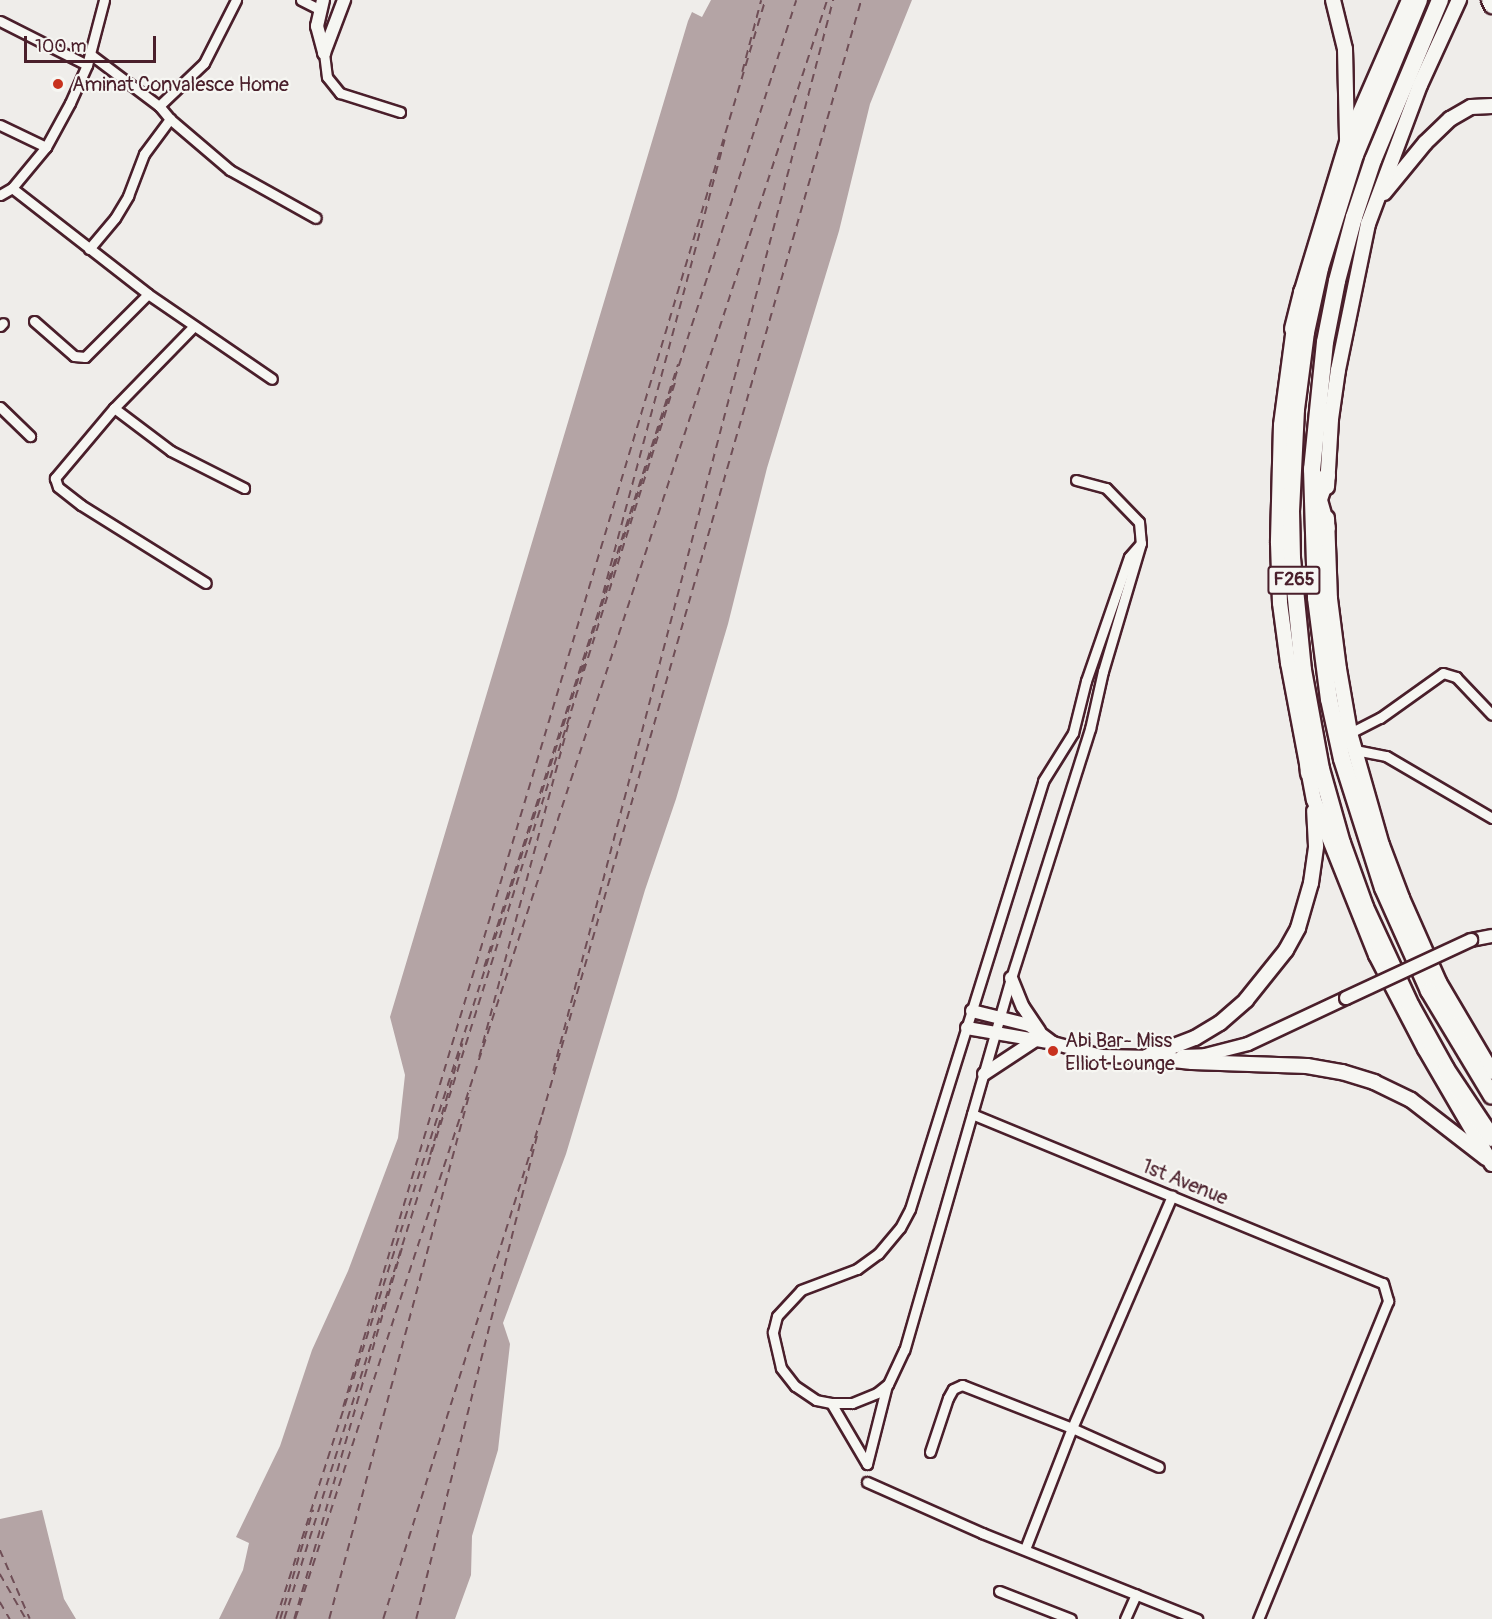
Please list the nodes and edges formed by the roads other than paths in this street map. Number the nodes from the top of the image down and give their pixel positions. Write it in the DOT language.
graph roads {
  1 [pos="104,0"];
  2 [pos="236,0"];
  3 [pos="301,0"];
  4 [pos="344,0"];
  5 [pos="1333,0"];
  6 [pos="1409,0"];
  7 [pos="1419,0"];
  8 [pos="1440,0"];
  9 [pos="1458,0"];
  10 [pos="1489,0"];
  11 [pos="321,5"];
  12 [pos="1492,6"];
  13 [pos="0,21"];
  14 [pos="324,53"];
  15 [pos="90,54"];
  16 [pos="87,65"];
  17 [pos="159,106"];
  18 [pos="1492,106"];
  19 [pos="400,112"];
  20 [pos="170,119"];
  21 [pos="0,125"];
  22 [pos="1347,142"];
  23 [pos="46,147"];
  24 [pos="4,191"];
  25 [pos="1374,207"];
  26 [pos="316,218"];
  27 [pos="89,249"];
  28 [pos="1313,270"];
  29 [pos="148,294"];
  30 [pos="34,321"];
  31 [pos="194,326"];
  32 [pos="1299,331"];
  33 [pos="272,379"];
  34 [pos="0,408"];
  35 [pos="114,408"];
  36 [pos="30,436"];
  37 [pos="1320,472"];
  38 [pos="1076,480"];
  39 [pos="244,488"];
  40 [pos="1320,526"];
  41 [pos="1141,543"];
  42 [pos="206,583"];
  43 [pos="1492,714"];
  44 [pos="1307,727"];
  45 [pos="1350,733"];
  46 [pos="1355,750"];
  47 [pos="1315,771"];
  48 [pos="1314,800"];
  49 [pos="1492,818"];
  50 [pos="1492,936"];
  51 [pos="1011,978"];
  52 [pos="972,1011"];
  53 [pos="1000,1019"];
  54 [pos="967,1028"];
  55 [pos="996,1035"];
  56 [pos="1037,1036"];
  57 [pos="1146,1057"];
  58 [pos="1487,1062"];
  59 [pos="1492,1072"];
  60 [pos="984,1074"];
  61 [pos="1492,1096"];
  62 [pos="972,1114"];
  63 [pos="1492,1138"];
  64 [pos="1492,1164"];
  65 [pos="1172,1196"];
  66 [pos="888,1384"];
  67 [pos="831,1403"];
  68 [pos="1072,1428"];
  69 [pos="930,1452"];
  70 [pos="1160,1467"];
  71 [pos="867,1482"];
  72 [pos="1025,1549"];
  73 [pos="999,1592"];
  74 [pos="1136,1594"];
  75 [pos="1071,1619"];
  76 [pos="1125,1619"];
  77 [pos="1197,1619"];
  78 [pos="1258,1619"];
  1 -- 15 [label="street"];
  2 -- 17 [label="street"];
  3 -- 11 [label="street"];
  4 -- 14 [label="street"];
  5 -- 22 [label="main road"];
  6 -- 22 [label="main road"];
  7 -- 28 [label="highway, F265"];
  8 -- 37 [label="highway, F265"];
  9 -- 25 [label="main road"];
  10 -- 12 [label="main road"];
  11 -- 14 [label="street"];
  13 -- 16 [label="street"];
  14 -- 19 [label="street"];
  15 -- 16 [label="street"];
  15 -- 17 [label="street"];
  16 -- 23 [label="street"];
  17 -- 20 [label="street"];
  18 -- 25 [label="main road"];
  20 -- 26 [label="street"];
  20 -- 27 [label="street"];
  21 -- 23 [label="street"];
  22 -- 28 [label="main road"];
  23 -- 24 [label="street"];
  24 -- 27 [label="street"];
  25 -- 37 [label="main road"];
  27 -- 29 [label="street"];
  28 -- 32 [label="highway, F265"];
  28 -- 32 [label="highway"];
  29 -- 30 [label="street"];
  29 -- 31 [label="street"];
  31 -- 33 [label="street"];
  31 -- 35 [label="street"];
  32 -- 44 [label="highway, F265"];
  34 -- 36 [label="street"];
  35 -- 39 [label="street"];
  35 -- 42 [label="street"];
  37 -- 40 [label="highway, F265"];
  37 -- 40 [label="highway"];
  38 -- 41 [label="street"];
  40 -- 45 [label="main road"];
  40 -- 61 [label="highway, F265"];
  41 -- 51 [label="street"];
  41 -- 52 [label="street"];
  43 -- 45 [label="street"];
  44 -- 47 [label="highway, F265"];
  44 -- 47 [label="highway"];
  45 -- 46 [label="main road"];
  46 -- 49 [label="street"];
  46 -- 58 [label="main road"];
  47 -- 48 [label="main road"];
  47 -- 63 [label="highway, F265"];
  48 -- 57 [label="main road"];
  48 -- 64 [label="main road"];
  50 -- 57 [label="street, bridge"];
  51 -- 53 [label="street"];
  51 -- 56 [label="street"];
  52 -- 53 [label="street"];
  52 -- 54 [label="street"];
  53 -- 55 [label="street"];
  53 -- 56 [label="street"];
  54 -- 55 [label="street"];
  54 -- 67 [label="street"];
  55 -- 56 [label="street"];
  55 -- 60 [label="street"];
  56 -- 57 [label="street"];
  56 -- 60 [label="street"];
  57 -- 64 [label="main road"];
  58 -- 59 [label="main road"];
  60 -- 62 [label="street"];
  62 -- 65 [label="street, 1st Avenue"];
  62 -- 66 [label="street"];
  65 -- 68 [label="street"];
  65 -- 78 [label="street, 1st Avenue"];
  66 -- 67 [label="street"];
  66 -- 67 [label="street"];
  68 -- 69 [label="street"];
  68 -- 70 [label="street"];
  68 -- 72 [label="street"];
  71 -- 72 [label="street"];
  72 -- 74 [label="street"];
  73 -- 75 [label="street"];
  74 -- 76 [label="street"];
  74 -- 77 [label="street"];
}
